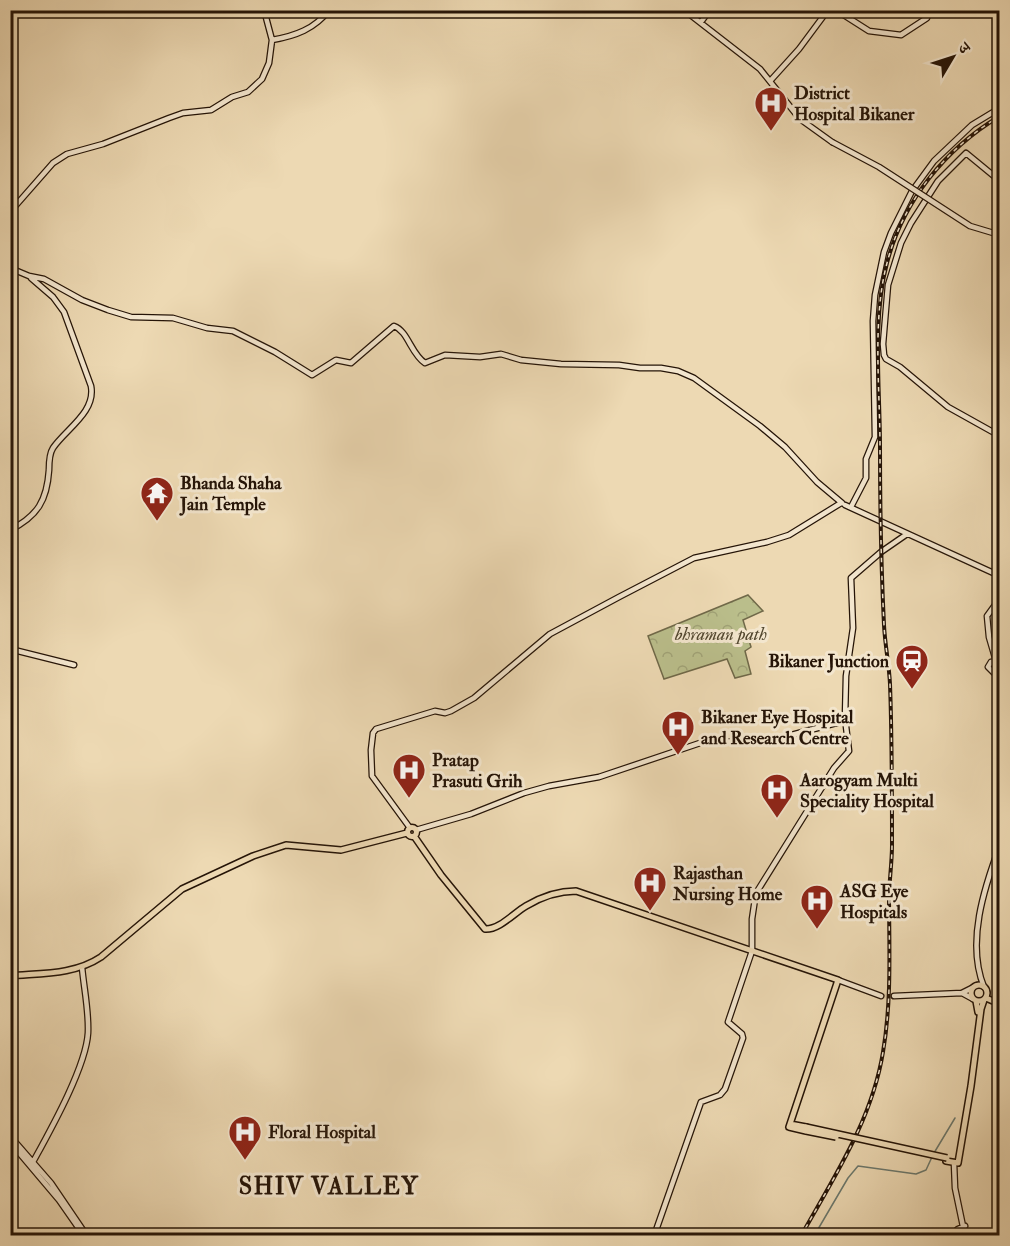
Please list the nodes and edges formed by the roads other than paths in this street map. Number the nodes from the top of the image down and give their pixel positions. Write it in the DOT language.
graph roads {
  1 [pos="264,10"];
  2 [pos="329,10"];
  3 [pos="684,10"];
  4 [pos="710,10"];
  5 [pos="828,10"];
  6 [pos="836,10"];
  7 [pos="929,10"];
  8 [pos="701,22"];
  9 [pos="272,40"];
  10 [pos="771,80"];
  11 [pos="999,108"];
  12 [pos="999,180"];
  13 [pos="10,212"];
  14 [pos="999,235"];
  15 [pos="10,268"];
  16 [pos="29,276"];
  17 [pos="999,436"];
  18 [pos="845,504"];
  19 [pos="10,530"];
  20 [pos="907,534"];
  21 [pos="999,576"];
  22 [pos="999,598"];
  23 [pos="10,649"];
  24 [pos="996,661"];
  25 [pos="74,665"];
  26 [pos="999,667"];
  27 [pos="999,674"];
  28 [pos="845,718"];
  29 [pos="412,832"];
  30 [pos="999,845"];
  31 [pos="131,929"];
  32 [pos="752,951"];
  33 [pos="82,967"];
  34 [pos="10,974"];
  35 [pos="979,976"];
  36 [pos="838,980"];
  37 [pos="973,987"];
  38 [pos="962,993"];
  39 [pos="985,994"];
  40 [pos="881,996"];
  41 [pos="894,996"];
  42 [pos="975,1000"];
  43 [pos="999,1002"];
  44 [pos="969,1091"];
  45 [pos="10,1136"];
  46 [pos="10,1142"];
  47 [pos="956,1161"];
  48 [pos="33,1162"];
  49 [pos="964,1226"];
  50 [pos="85,1236"];
  51 [pos="654,1236"];
  52 [pos="950,1236"];
  53 [pos="966,1236"];
  1 -- 9 [label="street"];
  2 -- 9 [label="street"];
  3 -- 8 [label="street"];
  4 -- 8 [label="street"];
  5 -- 10 [label="street"];
  6 -- 7 [label="street"];
  8 -- 10 [label="street"];
  9 -- 13 [label="street"];
  10 -- 14 [label="street, bridge"];
  11 -- 18 [label="street"];
  12 -- 17 [label="street"];
  15 -- 16 [label="street"];
  16 -- 18 [label="street"];
  16 -- 19 [label="street"];
  18 -- 20 [label="street"];
  18 -- 29 [label="street"];
  20 -- 21 [label="street"];
  20 -- 28 [label="street"];
  22 -- 24 [label="street"];
  23 -- 25 [label="street"];
  24 -- 26 [label="street"];
  24 -- 27 [label="street"];
  28 -- 29 [label="street"];
  28 -- 32 [label="street"];
  29 -- 31 [label="main road"];
  29 -- 32 [label="main road"];
  30 -- 35 [label="street"];
  31 -- 33 [label="main road"];
  31 -- 34 [label="main road"];
  32 -- 36 [label="main road"];
  32 -- 51 [label="street"];
  33 -- 34 [label="main road"];
  33 -- 48 [label="street"];
  35 -- 37 [label="street"];
  35 -- 39 [label="street"];
  36 -- 40 [label="street"];
  36 -- 47 [label="main road, bridge"];
  37 -- 38 [label="street"];
  37 -- 39 [label="main road"];
  37 -- 42 [label="main road"];
  38 -- 41 [label="street"];
  38 -- 42 [label="street"];
  39 -- 42 [label="main road"];
  39 -- 43 [label="main road"];
  39 -- 44 [label="main road"];
  42 -- 44 [label="main road"];
  44 -- 47 [label="main road"];
  45 -- 48 [label="street"];
  46 -- 50 [label="street"];
  47 -- 49 [label="street"];
  48 -- 50 [label="street"];
  49 -- 52 [label="street"];
  49 -- 53 [label="street"];
}
